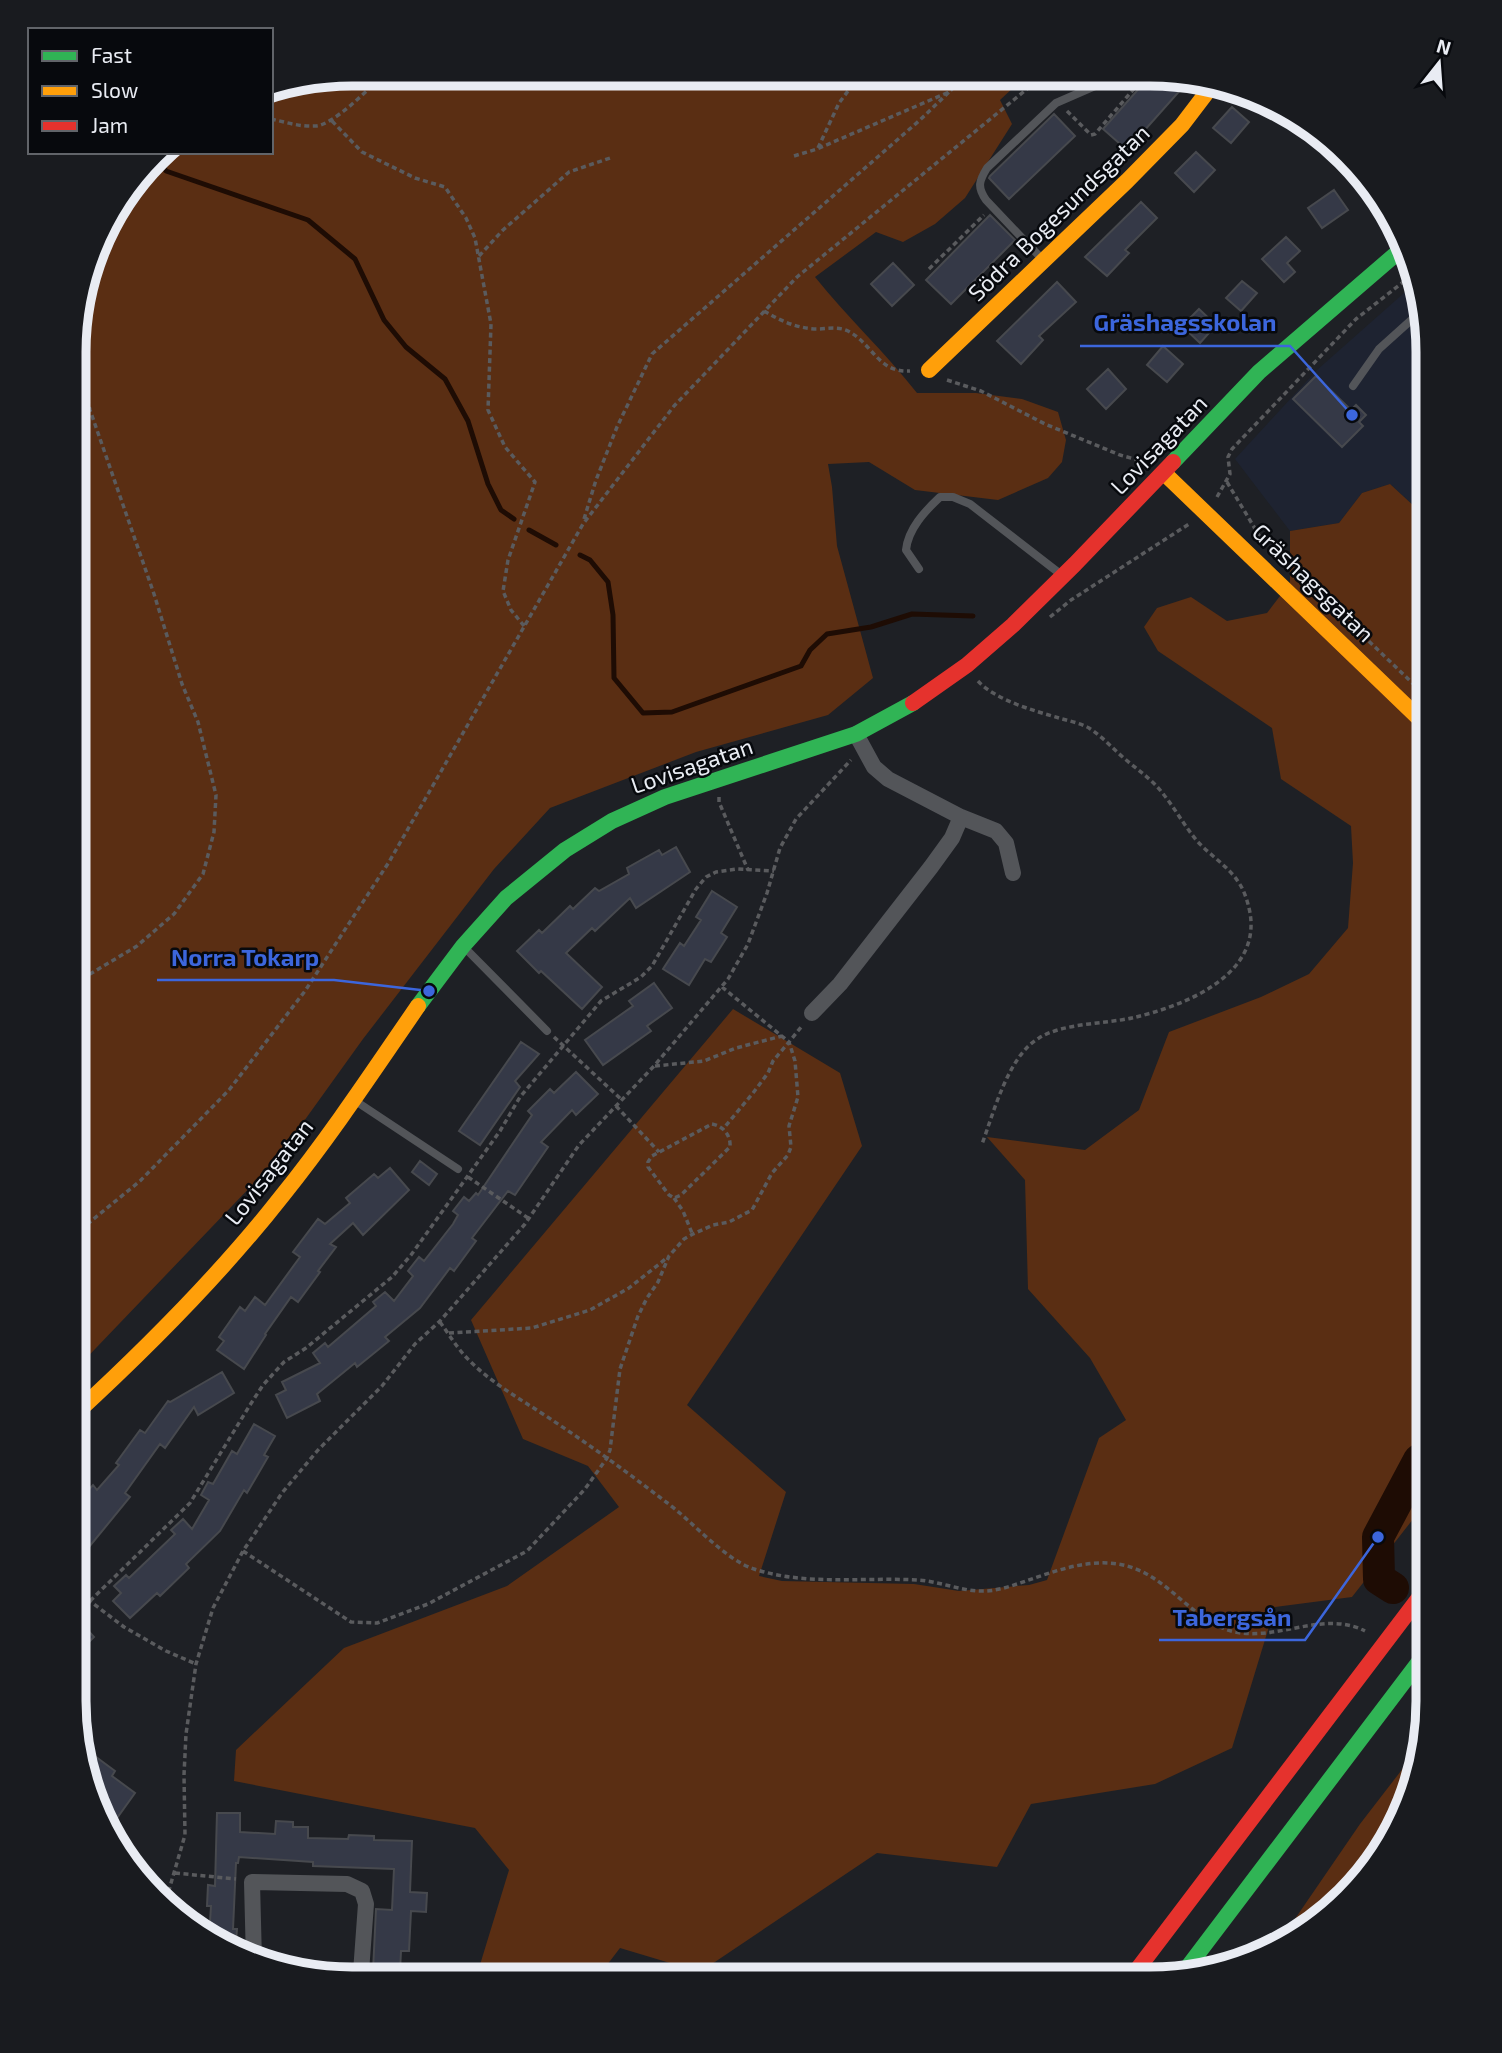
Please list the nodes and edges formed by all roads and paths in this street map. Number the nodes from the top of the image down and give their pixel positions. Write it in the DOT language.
graph roads {
  1 [pos="371,86"];
  2 [pos="852,86"];
  3 [pos="955,86"];
  4 [pos="1029,86"];
  5 [pos="1095,86"];
  6 [pos="1136,86"];
  7 [pos="949,92"];
  8 [pos="1206,92"];
  9 [pos="1058,102"];
  10 [pos="273,119"];
  11 [pos="332,121"];
  12 [pos="817,149"];
  13 [pos="794,156"];
  14 [pos="613,157"];
  15 [pos="993,206"];
  16 [pos="1397,253"];
  17 [pos="479,256"];
  18 [pos="1043,260"];
  19 [pos="929,269"];
  20 [pos="1406,280"];
  21 [pos="764,311"];
  22 [pos="1414,317"];
  23 [pos="929,370"];
  24 [pos="1353,386"];
  25 [pos="86,392"];
  26 [pos="1138,460"];
  27 [pos="1164,473"];
  28 [pos="1227,482"];
  29 [pos="1217,497"];
  30 [pos="583,524"];
  31 [pos="1262,541"];
  32 [pos="919,569"];
  33 [pos="1063,576"];
  34 [pos="1320,594"];
  35 [pos="524,626"];
  36 [pos="967,665"];
  37 [pos="1416,686"];
  38 [pos="1416,715"];
  39 [pos="856,734"];
  40 [pos="864,750"];
  41 [pos="715,780"];
  42 [pos="961,817"];
  43 [pos="748,870"];
  44 [pos="774,871"];
  45 [pos="1013,873"];
  46 [pos="463,946"];
  47 [pos="86,976"];
  48 [pos="722,987"];
  49 [pos="813,1013"];
  50 [pos="547,1031"];
  51 [pos="782,1036"];
  52 [pos="789,1042"];
  53 [pos="563,1046"];
  54 [pos="654,1066"];
  55 [pos="354,1100"];
  56 [pos="622,1100"];
  57 [pos="616,1106"];
  58 [pos="723,1129"];
  59 [pos="982,1144"];
  60 [pos="659,1152"];
  61 [pos="458,1169"];
  62 [pos="468,1177"];
  63 [pos="674,1198"];
  64 [pos="528,1218"];
  65 [pos="86,1225"];
  66 [pos="693,1234"];
  67 [pos="669,1256"];
  68 [pos="440,1321"];
  69 [pos="449,1333"];
  70 [pos="86,1404"];
  71 [pos="607,1458"];
  72 [pos="243,1551"];
  73 [pos="86,1598"];
  74 [pos="90,1601"];
  75 [pos="1416,1602"];
  76 [pos="1367,1632"];
  77 [pos="196,1664"];
  78 [pos="1416,1666"];
  79 [pos="175,1873"];
  80 [pos="252,1882"];
  81 [pos="167,1892"];
  82 [pos="254,1948"];
  83 [pos="1190,1964"];
  84 [pos="362,1967"];
  85 [pos="1139,1967"];
  1 -- 11 [label="path"];
  2 -- 12 [label="path"];
  3 -- 7 [label="path"];
  4 -- 21 [label="path"];
  5 -- 9 [label="lane"];
  6 -- 9 [label="path"];
  7 -- 12 [label="path"];
  7 -- 30 [label="path"];
  8 -- 18 [label="main road, Södra Bogesundsgatan"];
  9 -- 15 [label="lane"];
  10 -- 11 [label="path"];
  11 -- 17 [label="path"];
  12 -- 13 [label="path"];
  14 -- 17 [label="path"];
  15 -- 18 [label="lane"];
  15 -- 19 [label="path"];
  16 -- 27 [label="main road, Lovisagatan"];
  17 -- 35 [label="path"];
  18 -- 23 [label="main road, Södra Bogesundsgatan"];
  20 -- 28 [label="path"];
  21 -- 23 [label="path"];
  21 -- 30 [label="path"];
  22 -- 24 [label="lane"];
  23 -- 26 [label="path"];
  25 -- 47 [label="path"];
  27 -- 33 [label="main road, Lovisagatan"];
  27 -- 38 [label="main road, Gräshagsgatan"];
  28 -- 29 [label="path"];
  28 -- 31 [label="path"];
  30 -- 35 [label="path"];
  32 -- 33 [label="lane"];
  33 -- 36 [label="main road, Lovisagatan"];
  34 -- 37 [label="path"];
  35 -- 65 [label="path"];
  36 -- 39 [label="main road, Lovisagatan"];
  36 -- 59 [label="path"];
  39 -- 40 [label="street"];
  39 -- 41 [label="main road, Lovisagatan"];
  40 -- 42 [label="street"];
  40 -- 44 [label="path"];
  41 -- 43 [label="path"];
  41 -- 46 [label="main road, Lovisagatan"];
  42 -- 45 [label="street"];
  42 -- 49 [label="street"];
  43 -- 44 [label="path"];
  43 -- 53 [label="path"];
  44 -- 48 [label="path"];
  46 -- 50 [label="lane"];
  46 -- 55 [label="main road, Lovisagatan"];
  48 -- 51 [label="path"];
  48 -- 54 [label="path"];
  49 -- 52 [label="path"];
  50 -- 53 [label="path"];
  51 -- 52 [label="path"];
  51 -- 54 [label="path"];
  52 -- 58 [label="path"];
  52 -- 66 [label="path"];
  53 -- 56 [label="path"];
  53 -- 62 [label="path"];
  54 -- 56 [label="path"];
  55 -- 61 [label="lane"];
  55 -- 70 [label="main road, Lovisagatan"];
  56 -- 57 [label="path"];
  57 -- 60 [label="path"];
  57 -- 64 [label="path"];
  58 -- 60 [label="path"];
  58 -- 63 [label="path"];
  60 -- 63 [label="path"];
  61 -- 62 [label="path"];
  62 -- 64 [label="path"];
  62 -- 74 [label="path"];
  63 -- 66 [label="path"];
  64 -- 68 [label="path"];
  66 -- 67 [label="path"];
  67 -- 69 [label="path"];
  67 -- 71 [label="path"];
  68 -- 69 [label="path"];
  68 -- 72 [label="path"];
  69 -- 71 [label="path"];
  71 -- 72 [label="path"];
  71 -- 76 [label="path"];
  72 -- 77 [label="path"];
  73 -- 74 [label="path"];
  74 -- 77 [label="path"];
  75 -- 85 [label="main road"];
  77 -- 79 [label="path"];
  78 -- 83 [label="main road"];
  79 -- 80 [label="path"];
  79 -- 81 [label="path"];
  80 -- 82 [label="street"];
  80 -- 84 [label="street"];
}
